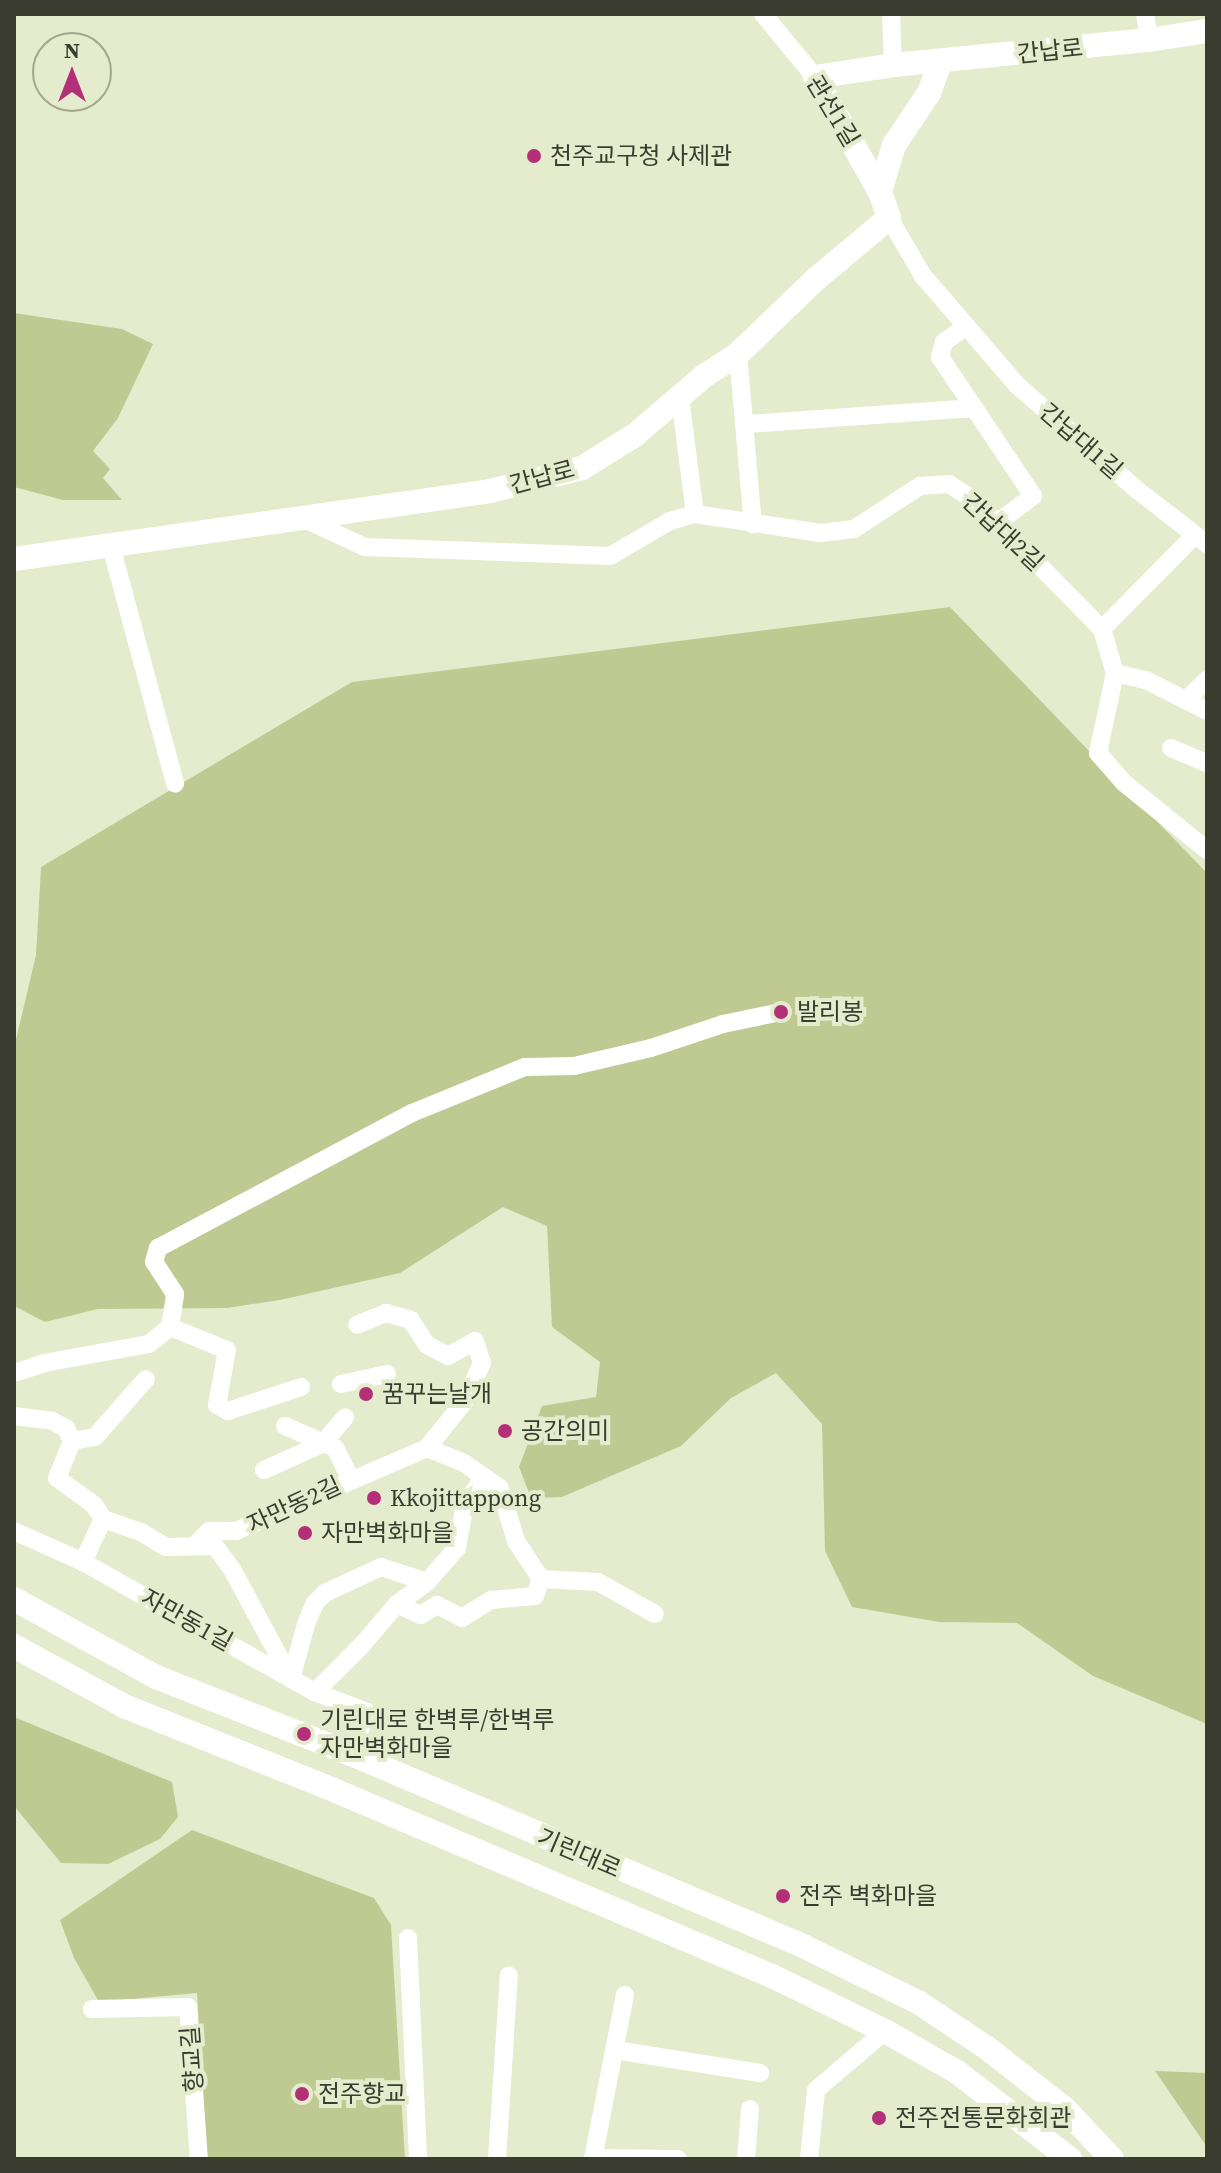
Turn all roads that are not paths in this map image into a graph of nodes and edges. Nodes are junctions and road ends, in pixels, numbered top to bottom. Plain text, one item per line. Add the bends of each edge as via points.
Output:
1 (763, 14) edge
2 (891, 14) edge
3 (1145, 14) edge
4 (1207, 31) edge
5 (1149, 40) junction
6 (940, 62) junction
7 (893, 65) junction
8 (815, 77) junction
9 (880, 192) junction
10 (889, 218) junction
11 (965, 327) junction
12 (738, 354) junction
13 (680, 397) junction
14 (974, 408) junction
15 (747, 424) junction
16 (695, 514) junction
17 (307, 520) junction
18 (997, 523) junction
19 (753, 524) junction
20 (1201, 539) edge
21 (111, 546) junction
22 (14, 559) edge
23 (1102, 629) junction
24 (1115, 673) junction
25 (1207, 680) edge
26 (1186, 700) junction
27 (1207, 711) edge
28 (1171, 748) dead end
29 (1207, 763) edge
30 (175, 784) dead end
31 (1206, 845) edge
32 (781, 1012) dead end
33 (357, 1325) dead end
34 (170, 1327) junction
35 (14, 1373) edge
36 (387, 1374) dead end
37 (146, 1379) dead end
38 (341, 1384) dead end
39 (301, 1387) dead end
40 (14, 1416) edge
41 (345, 1418) dead end
42 (285, 1426) dead end
43 (72, 1441) junction
44 (324, 1441) junction
45 (427, 1448) junction
46 (264, 1470) dead end
47 (484, 1477) junction
48 (351, 1479) junction
49 (103, 1519) junction
50 (14, 1531) edge
51 (195, 1545) junction
52 (83, 1562) junction
53 (541, 1579) junction
54 (427, 1582) junction
55 (14, 1599) edge
56 (397, 1604) junction
57 (655, 1614) dead end
58 (14, 1646) edge
59 (291, 1679) junction
60 (315, 1692) junction
61 (351, 1754) junction
62 (408, 1938) dead end
63 (509, 1975) dead end
64 (625, 1995) dead end
65 (92, 2009) dead end
66 (885, 2031) junction
67 (615, 2050) junction
68 (760, 2073) dead end
69 (750, 2109) dead end
70 (199, 2159) edge
71 (418, 2159) edge
72 (497, 2159) edge
73 (593, 2159) edge
74 (678, 2159) edge
75 (746, 2159) edge
76 (809, 2159) edge
77 (1070, 2159) edge
78 (1112, 2159) edge

1 - 8 street, 관선1길
2 - 7 street
3 - 5 street
4 - 5 street, 간납로
5 - 6 street, 간납로
6 - 7 street, 간납로
6 - 9 street via 929,93 894,145
7 - 8 street, 간납로
8 - 9 street, 관선1길
9 - 10 street, 관선1길
10 - 11 street, 간납대1길 via 923,276
10 - 12 street, 간납로
11 - 14 street via 944,342 940,357
11 - 20 street, 간납대1길 via 1018,386
12 - 13 street, 간납로
12 - 15 street
13 - 16 street
13 - 17 street, 간납로 via 635,435 582,468 490,491
14 - 15 street
14 - 18 street via 1033,496
15 - 19 street
16 - 17 street via 670,521 610,556 365,547
16 - 19 street, 간납대2길
17 - 21 street, 간납로
18 - 19 street, 간납대2길 via 949,484 920,486 854,529 821,533
18 - 23 street, 간납대2길
20 - 23 street
21 - 22 street, 간납로
21 - 30 street
23 - 24 street, 간납대2길
24 - 26 street via 1146,680
24 - 31 street, 간납대2길 via 1098,753 1123,782
25 - 26 street
26 - 27 street
28 - 29 street
32 - 34 street via 574,1066 525,1067 412,1113 158,1248 154,1262 175,1294
33 - 45 street, 자만동2길 via 386,1313 411,1320 427,1345 448,1356 475,1341 482,1363 464,1402
34 - 35 street via 149,1344
34 - 39 street via 227,1350 217,1405 228,1411
36 - 38 street
37 - 43 street via 95,1437
40 - 43 street via 52,1421 66,1428
41 - 44 street
42 - 44 street, 자만동2길
43 - 49 street, 자만동2길 via 57,1478 94,1505
44 - 46 street
44 - 48 street, 자만동2길 via 335,1448
45 - 47 street
45 - 48 street, 자만동2길
47 - 53 street via 500,1488 516,1541
47 - 54 street via 465,1504 457,1548
48 - 51 street, 자만동2길 via 236,1531 209,1531
49 - 51 street, 자만동2길 via 166,1547
49 - 52 street
50 - 52 street
51 - 59 street, 자만동2길 via 215,1546 224,1558
52 - 59 street, 자만동1길
53 - 56 street via 535,1596 491,1600 462,1618 437,1605 421,1615
53 - 57 street via 598,1582
54 - 56 street
54 - 59 street via 381,1567 325,1593 307,1621
55 - 61 street, 기린대로 via 156,1677
56 - 60 street
58 - 66 street, 기린대로 via 124,1706 772,1976
59 - 60 street, 자만동1길
60 - 61 street, 자만동1길 via 367,1712
61 - 78 street, 기린대로 via 805,1947 918,2002 1065,2109
62 - 71 street
63 - 72 street
64 - 67 street
65 - 70 street, 향교길 via 188,2007
66 - 76 street via 816,2090
66 - 77 street, 기린대로 via 957,2072
67 - 68 street
67 - 73 street
69 - 75 street
73 - 74 street

